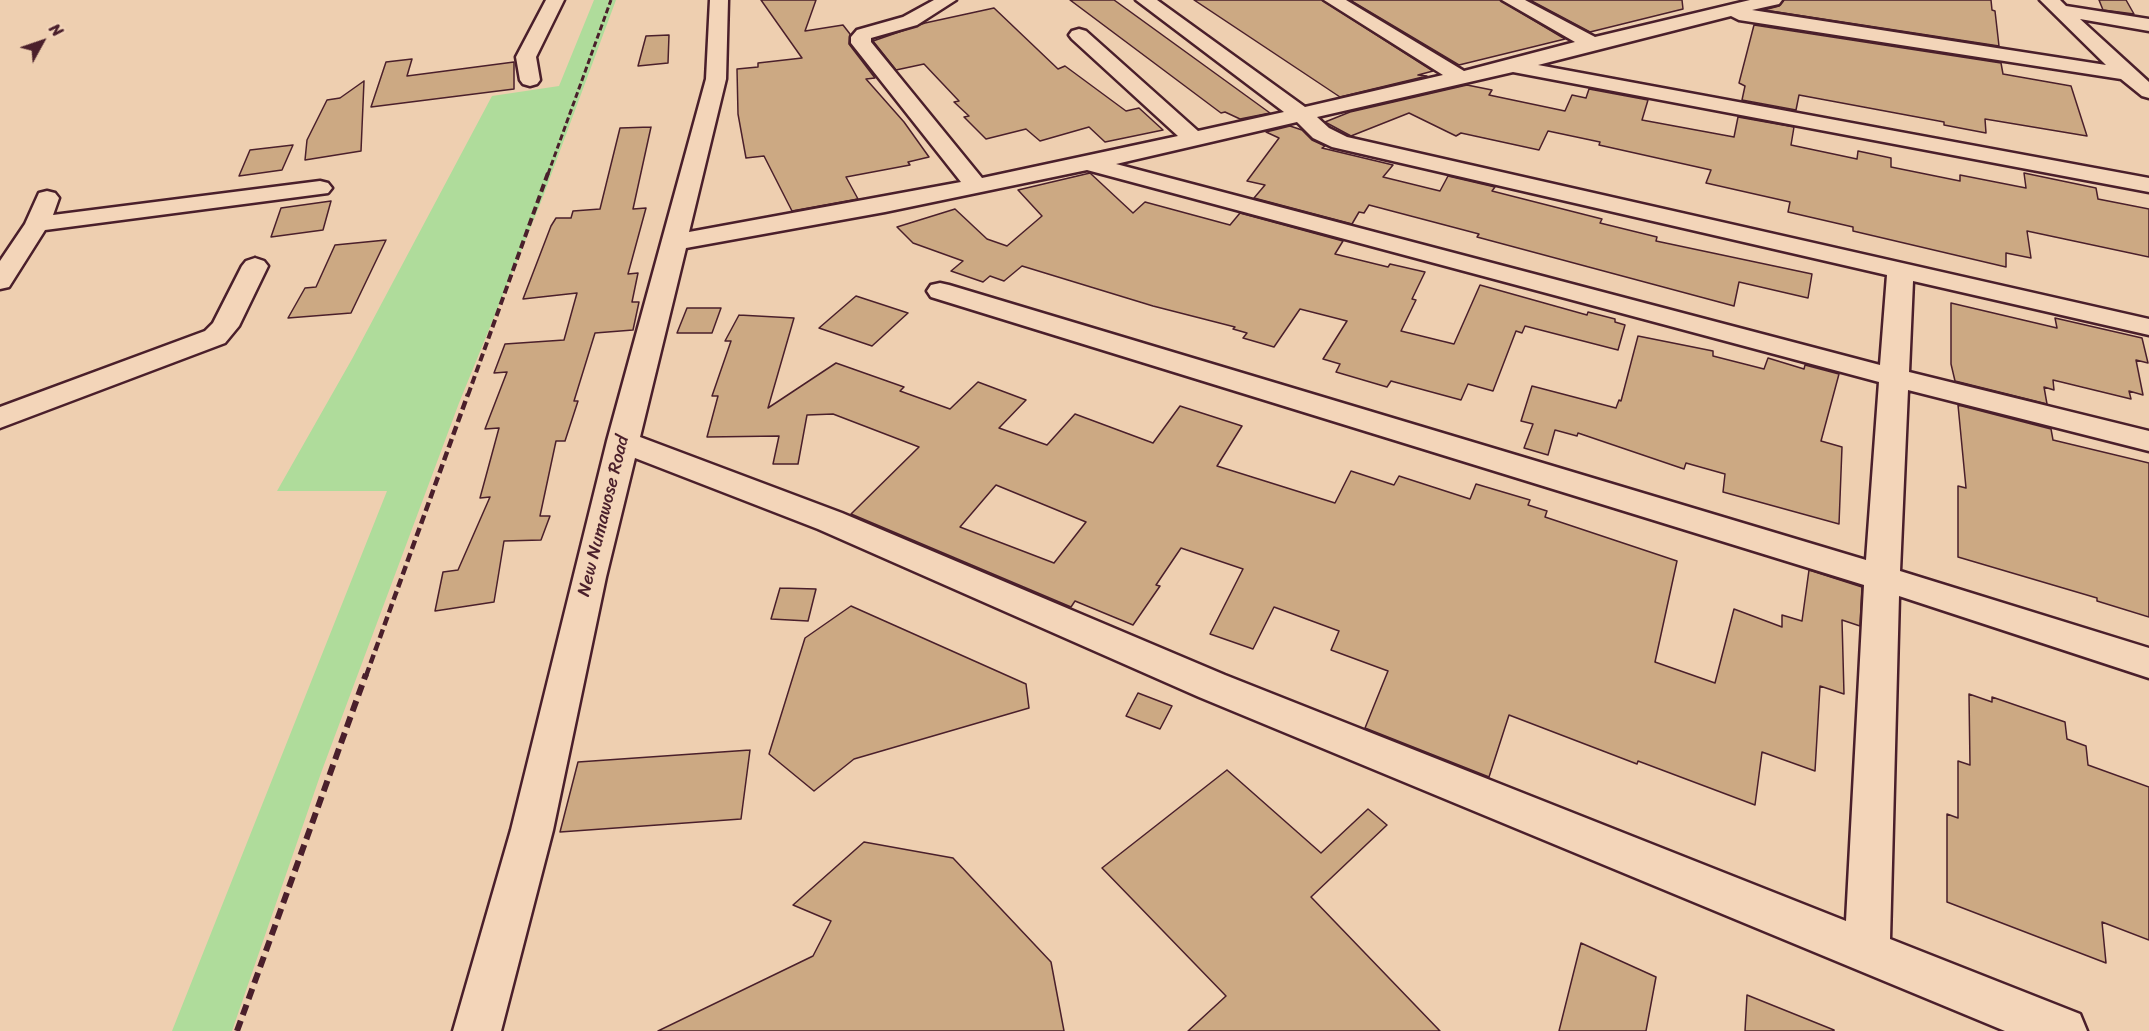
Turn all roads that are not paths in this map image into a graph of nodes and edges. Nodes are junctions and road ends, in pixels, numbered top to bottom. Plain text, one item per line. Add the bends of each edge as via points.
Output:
1 (555, 0) edge
2 (719, 0) edge
3 (947, 0) edge
4 (1145, 0) edge
5 (1333, 0) edge
6 (1511, 0) edge
7 (1694, 0) edge
8 (1773, 0) edge
9 (2063, 4) edge
10 (1723, 12) junction
11 (2149, 25) edge
12 (1079, 35) dead end
13 (1592, 43) junction
14 (1511, 66) junction
15 (2127, 74) junction
16 (1460, 77) junction
17 (530, 80) dead end
18 (2149, 92) edge
19 (1302, 115) junction
20 (1194, 139) junction
21 (1089, 164) junction
22 (2149, 185) edge
23 (976, 186) junction
24 (320, 188) dead end
25 (47, 198) dead end
26 (37, 224) junction
27 (676, 242) junction
28 (255, 266) dead end
29 (1900, 272) junction
30 (0, 281) edge
31 (940, 291) dead end
32 (2149, 327) edge
33 (1893, 377) junction
34 (0, 418) edge
35 (622, 441) junction
36 (2149, 441) edge
37 (1882, 578) junction
38 (2149, 663) edge
39 (1867, 950) junction
40 (477, 1031) edge
41 (2063, 1031) edge

1 - 17 street via 526,57
2 - 27 street, New Numawose Road via 716,80
3 - 23 street via 910,21 864,34 861,43
4 - 19 street
5 - 16 street
6 - 13 street
7 - 10 street
8 - 10 street
9 - 11 street via 2088,15
9 - 15 street
10 - 13 street
10 - 15 street
12 - 20 street
13 - 14 street
14 - 16 street
14 - 22 street
15 - 18 street
16 - 19 street
19 - 20 street
19 - 29 street via 1321,133 1359,148
20 - 21 street
21 - 23 street
21 - 33 street
23 - 27 street
24 - 26 street
25 - 26 street
26 - 30 street
27 - 35 street, New Numawose Road
28 - 34 street via 225,326 215,337
29 - 32 street
29 - 33 street
31 - 37 street
33 - 36 street
33 - 37 street
35 - 39 street via 830,521 1212,686
35 - 40 street, New Numawose Road via 532,830
37 - 38 street
37 - 39 street
39 - 41 street

